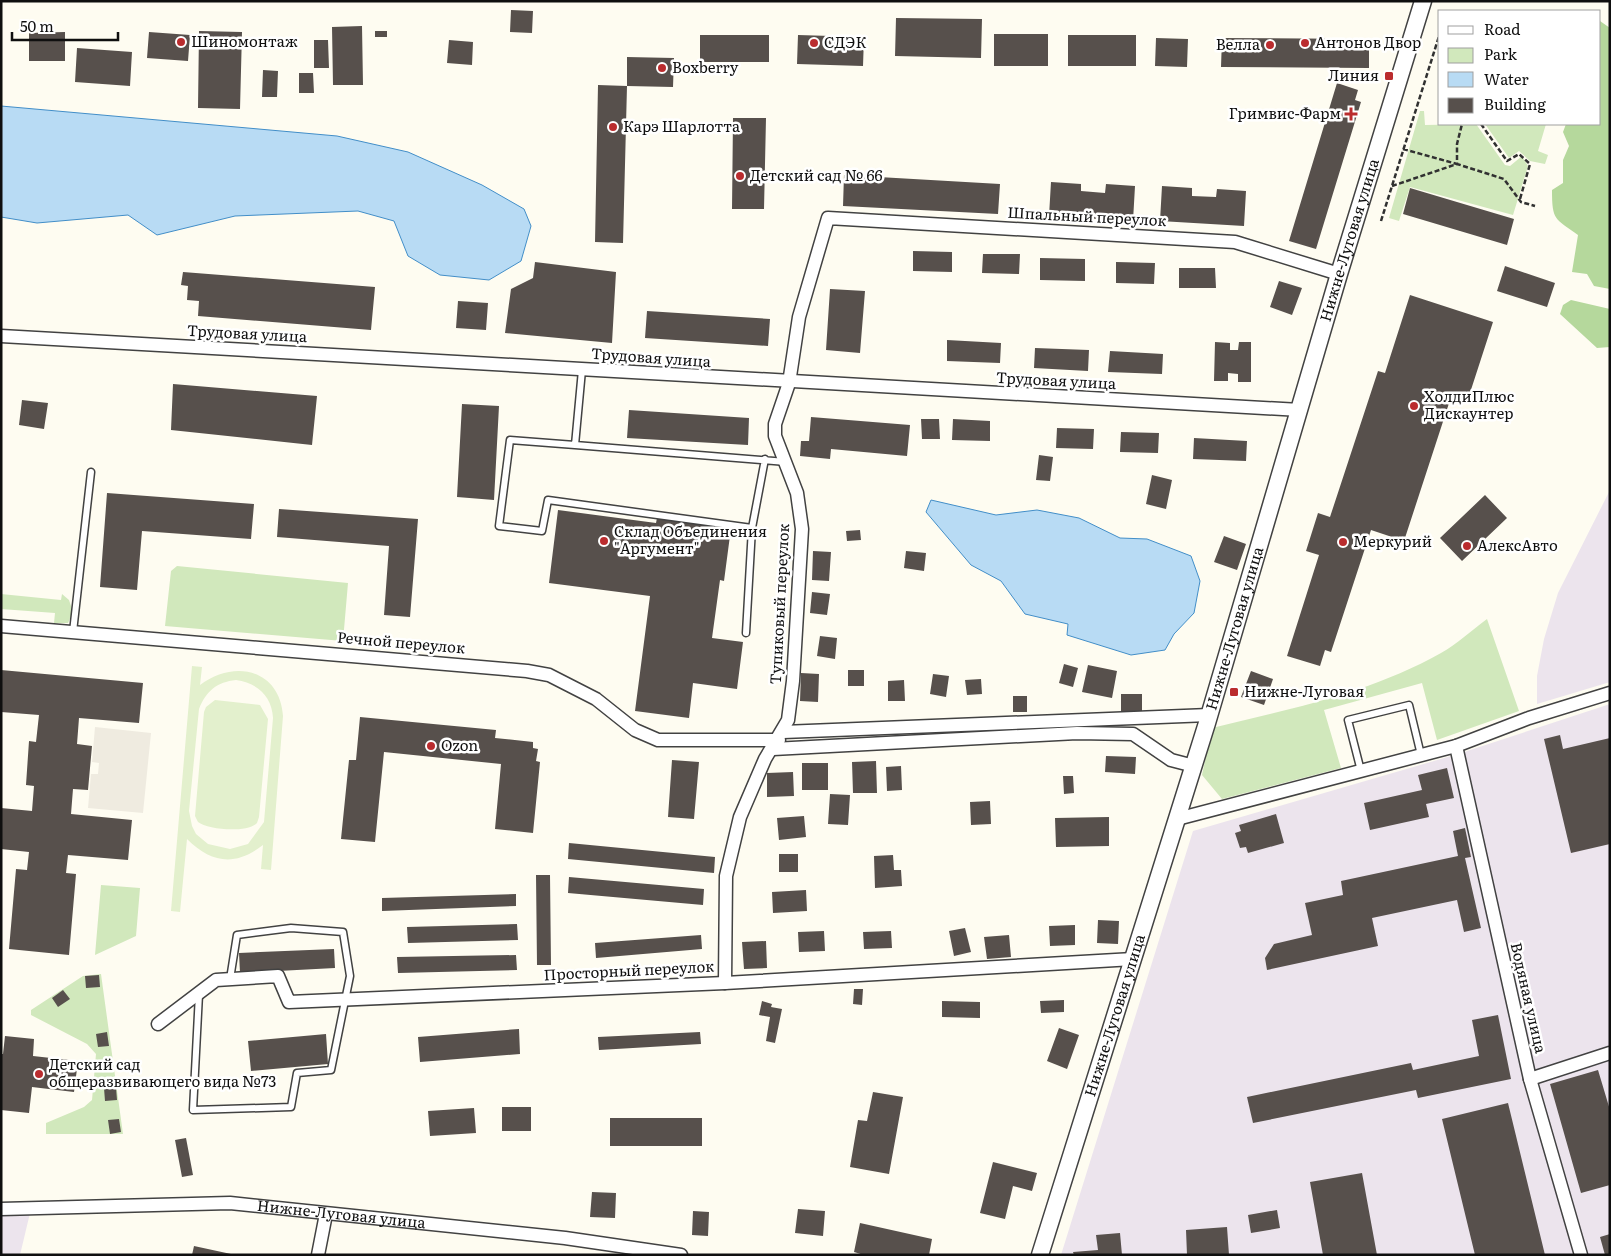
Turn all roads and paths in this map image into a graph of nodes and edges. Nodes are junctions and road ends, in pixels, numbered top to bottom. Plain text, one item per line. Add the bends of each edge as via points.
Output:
1 (1423, 1) edge
2 (1438, 39) edge
3 (1462, 125) edge
4 (1482, 125) edge
5 (1403, 149) junction
6 (1458, 164) junction
7 (1392, 186) junction
8 (1520, 200) junction
9 (1535, 206) dead end
10 (828, 218) joint
11 (1382, 221) dead end
12 (1339, 274) junction
13 (1, 336) edge
14 (582, 370) junction
15 (789, 383) junction
16 (1300, 410) junction
17 (575, 445) junction
18 (765, 459) junction
19 (786, 462) junction
20 (91, 472) dead end
21 (752, 528) junction
22 (1, 626) edge
23 (73, 632) junction
24 (746, 633) dead end
25 (1610, 693) edge
26 (1209, 715) junction
27 (778, 740) junction
28 (1456, 746) junction
29 (1421, 755) junction
30 (1194, 766) junction
31 (1361, 771) junction
32 (1177, 819) junction
33 (1133, 959) junction
34 (230, 979) junction
35 (725, 983) junction
36 (200, 993) junction
37 (346, 1000) junction
38 (158, 1024) dead end
39 (1610, 1053) edge
40 (1530, 1079) junction
41 (1, 1209) edge
42 (326, 1214) junction
43 (318, 1255) edge
44 (681, 1255) edge
45 (1040, 1255) edge
46 (1581, 1255) edge

1 - 12 street, Нижне-Луговая улица
2 - 5 path
3 - 6 path via 1457,144
4 - 8 path via 1507,161 1519,154 1530,164
5 - 6 path
5 - 7 path
6 - 7 path
6 - 8 path via 1504,179
7 - 11 path
8 - 9 path
10 - 12 street, Шпальный переулок via 1235,242
10 - 15 street, Тупиковый переулок via 799,318
12 - 16 street, Нижне-Луговая улица
13 - 14 street, Трудовая улица
14 - 15 street, Трудовая улица
14 - 17 lane
15 - 16 street, Трудовая улица
15 - 19 street, Тупиковый переулок via 775,424 775,436
16 - 26 street, Нижне-Луговая улица
17 - 18 lane via 672,455
17 - 21 lane via 510,440 500,526 542,531 548,500
18 - 19 lane
18 - 21 lane
19 - 27 street, Тупиковый переулок via 797,492 802,529 793,681 788,720
20 - 23 lane
21 - 24 lane
22 - 23 street, Речной переулок
23 - 27 street, Речной переулок via 527,671 549,675 596,698 635,730 658,740
25 - 28 street via 1529,718
26 - 27 street
26 - 30 street, Нижне-Луговая улица
27 - 30 street via 1133,734 1171,760
27 - 35 street, Тупиковый переулок via 765,760 740,817 726,876
28 - 29 street
28 - 40 street, Водяная улица
29 - 31 street
29 - 31 lane via 1409,705 1348,720
30 - 32 street, Нижне-Луговая улица
31 - 32 street
32 - 33 street, Нижне-Луговая улица
33 - 35 street, Просторный переулок
33 - 45 street, Нижне-Луговая улица
34 - 36 street, Просторный переулок via 216,980
34 - 37 street, Просторный переулок via 278,976 289,1002
34 - 37 lane via 237,935 291,928 343,932 350,976
35 - 37 street, Просторный переулок
36 - 37 lane via 193,1110 291,1107 297,1073 331,1070
36 - 38 street, Просторный переулок
39 - 40 street
40 - 46 street, Водяная улица
41 - 42 street, Нижне-Луговая улица via 230,1204
42 - 43 street
42 - 44 street, Нижне-Луговая улица via 565,1238

